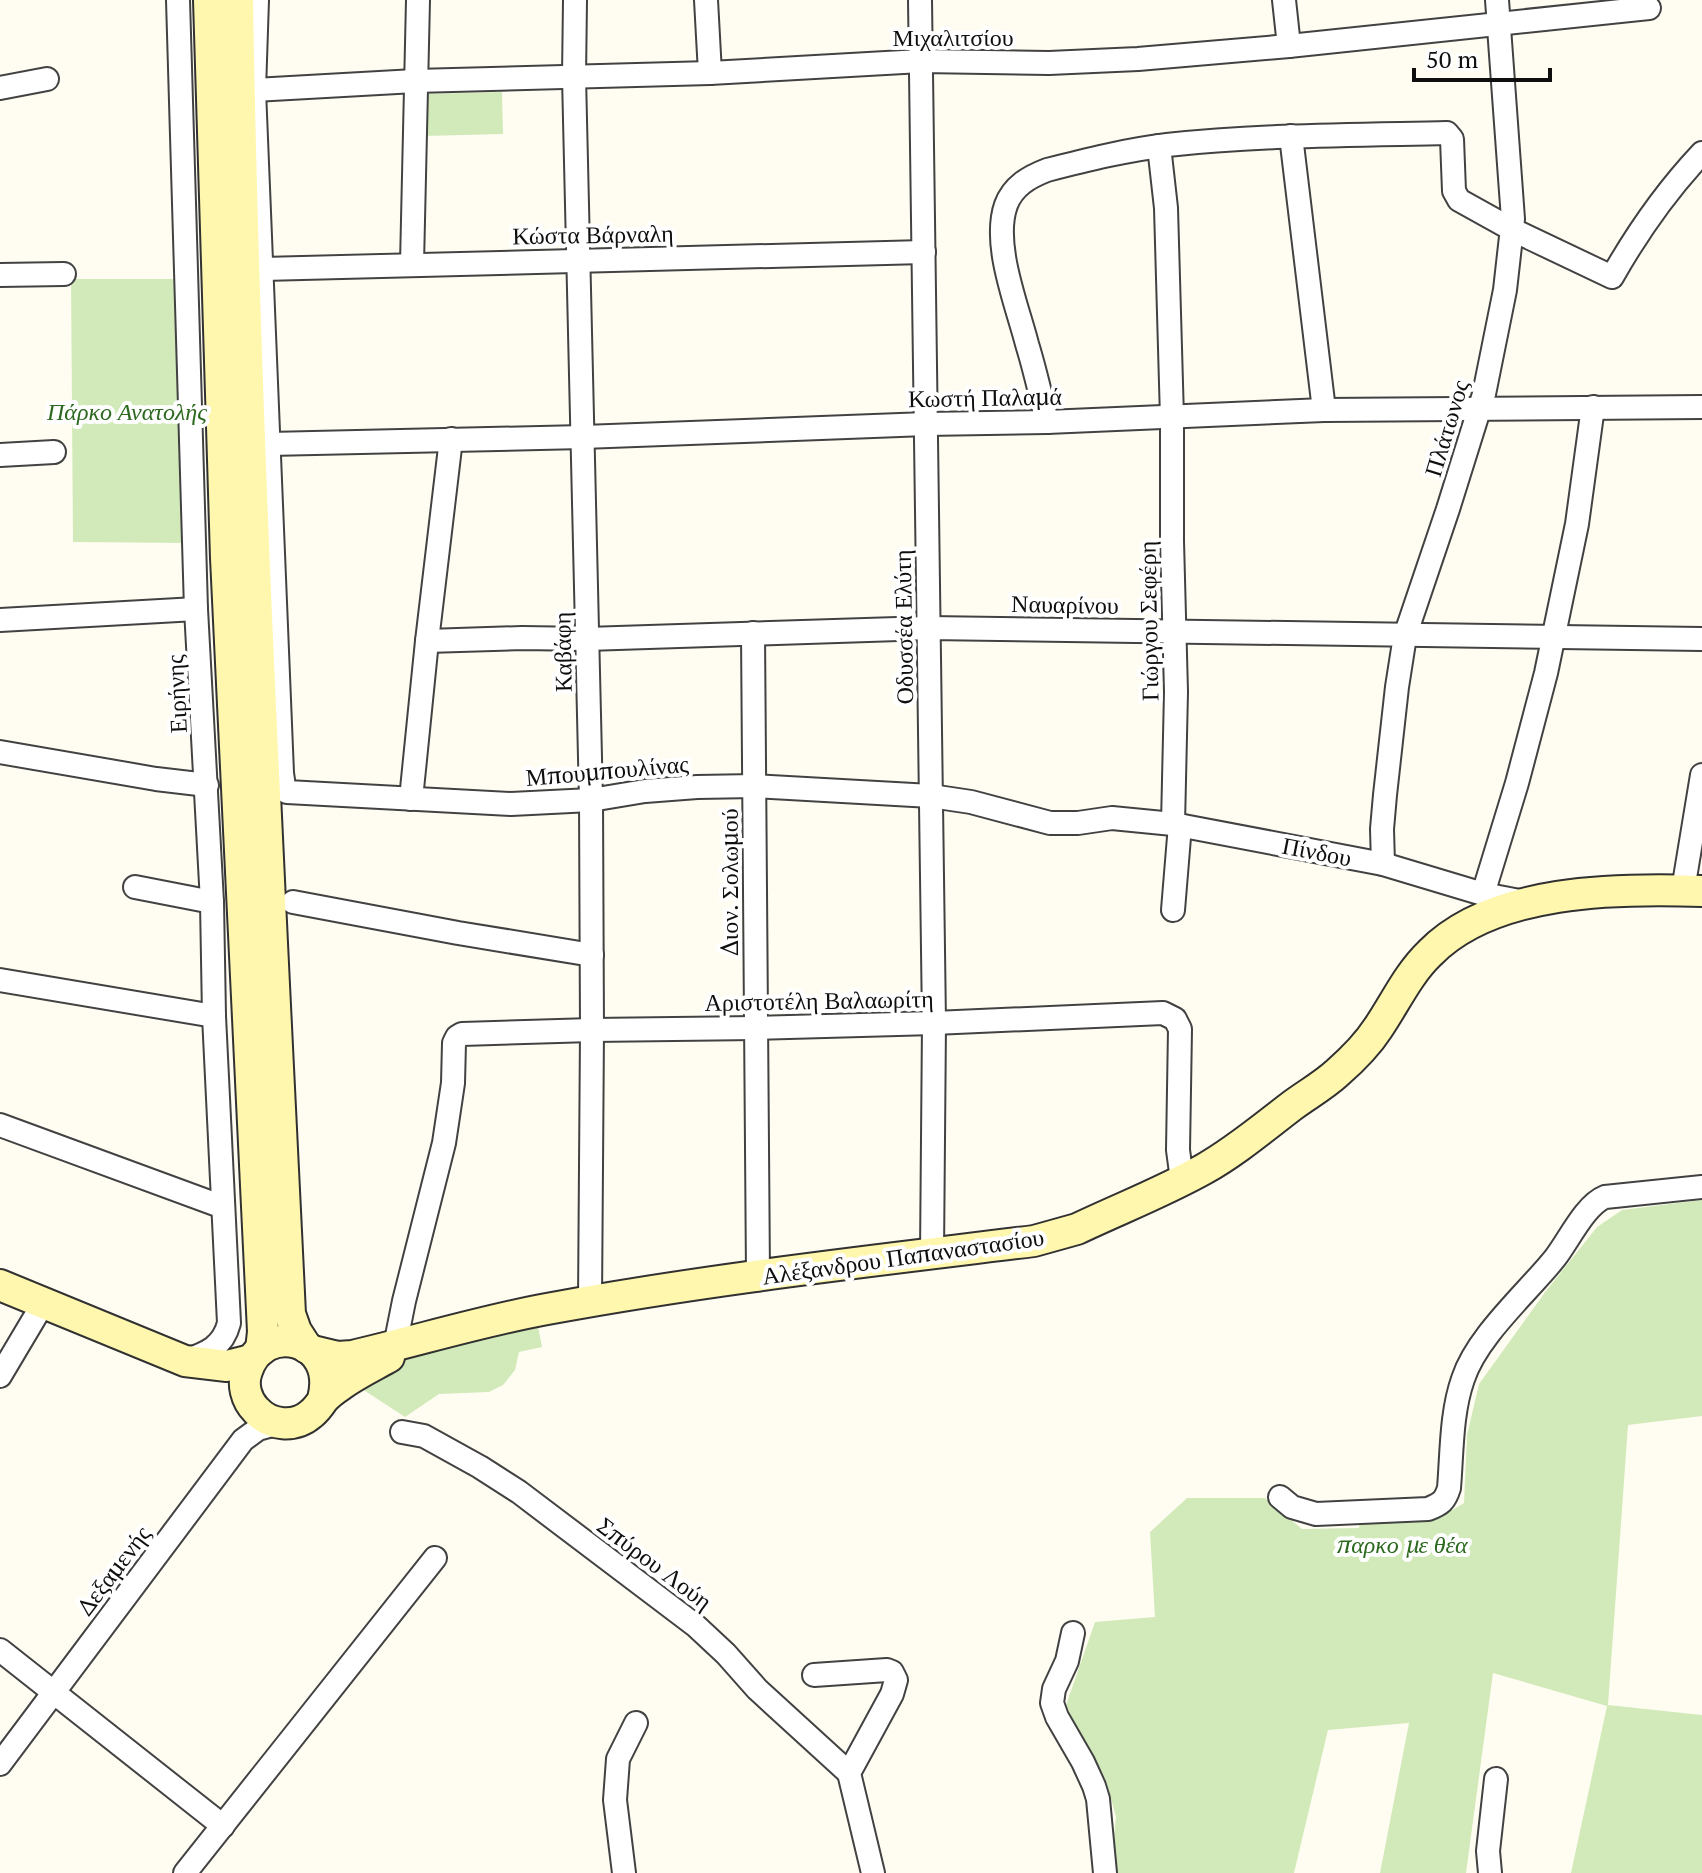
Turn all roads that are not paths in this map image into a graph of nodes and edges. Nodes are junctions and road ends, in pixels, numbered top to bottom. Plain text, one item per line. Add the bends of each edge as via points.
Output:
1 (178, 0) edge
2 (209, 0) edge
3 (238, 0) edge
4 (257, 0) edge
5 (418, 0) edge
6 (575, 0) edge
7 (706, 0) edge
8 (920, 0) edge
9 (1284, 0) edge
10 (1497, 0) edge
11 (1649, 8) dead end
12 (1498, 24) junction
13 (1289, 46) junction
14 (921, 61) junction
15 (710, 73) junction
16 (574, 77) junction
17 (47, 79) dead end
18 (415, 81) junction
19 (0, 88) edge
20 (254, 90) junction
21 (1291, 136) junction
22 (1159, 146) junction
23 (1702, 153) edge
24 (1513, 230) junction
25 (924, 252) junction
26 (578, 260) junction
27 (412, 264) junction
28 (263, 269) junction
29 (64, 274) dead end
30 (0, 275) edge
31 (1593, 407) junction
32 (1702, 407) edge
33 (1480, 409) junction
34 (1324, 410) junction
35 (1172, 418) junction
36 (1047, 422) junction
37 (926, 424) junction
38 (583, 437) junction
39 (451, 439) junction
40 (269, 444) junction
41 (54, 452) dead end
42 (0, 455) edge
43 (196, 609) junction
44 (0, 620) edge
45 (929, 628) junction
46 (1174, 631) junction
47 (753, 633) junction
48 (1405, 636) junction
49 (1554, 638) junction
50 (587, 639) junction
51 (1702, 639) edge
52 (427, 641) junction
53 (0, 752) edge
54 (1702, 775) edge
55 (207, 785) junction
56 (755, 786) junction
57 (931, 796) junction
58 (411, 799) junction
59 (591, 800) junction
60 (1177, 824) junction
61 (1383, 864) junction
62 (135, 887) dead end
63 (1692, 890) edge
64 (1483, 894) junction
65 (212, 902) junction
66 (293, 902) dead end
67 (1528, 902) junction
68 (1173, 910) dead end
69 (592, 955) junction
70 (0, 980) edge
71 (214, 1016) junction
72 (934, 1023) junction
73 (756, 1028) junction
74 (592, 1030) junction
75 (0, 1125) edge
76 (1182, 1180) junction
77 (1702, 1187) edge
78 (223, 1207) junction
79 (932, 1254) junction
80 (758, 1275) junction
81 (0, 1285) edge
82 (44, 1302) junction
83 (590, 1302) junction
84 (407, 1344) junction
85 (310, 1349) junction
86 (256, 1355) junction
87 (185, 1361) junction
88 (0, 1376) edge
89 (323, 1399) junction
90 (248, 1400) junction
91 (280, 1423) junction
92 (402, 1432) dead end
93 (1280, 1497) dead end
94 (435, 1558) dead end
95 (1073, 1633) dead end
96 (0, 1650) edge
97 (814, 1675) dead end
98 (54, 1692) junction
99 (636, 1723) dead end
100 (0, 1764) edge
101 (849, 1773) junction
102 (1496, 1779) dead end
103 (223, 1826) junction
104 (185, 1873) edge
105 (623, 1873) edge
106 (873, 1873) edge
107 (1105, 1873) edge
108 (1490, 1873) edge

1 - 43 street, Ειρήνης
2 - 86 street via 226,558 263,1332
3 - 85 street via 256,595 290,1314
4 - 20 street
5 - 18 street
6 - 16 street, Καβάφη
7 - 15 street
8 - 14 street, Οδυσσέα Ελύτη
9 - 13 street
10 - 12 street, Πλάτωνος
11 - 12 street, Μιχαλιτσίου
12 - 13 street, Μιχαλιτσίου
12 - 24 street, Πλάτωνος
13 - 14 street, Μιχαλιτσίου via 1049,63
14 - 15 street, Μιχαλιτσίου
14 - 25 street, Οδυσσέα Ελύτη
15 - 16 street, Μιχαλιτσίου
16 - 18 street, Μιχαλιτσίου
16 - 26 street, Καβάφη
17 - 19 street
18 - 20 street, Μιχαλιτσίου
18 - 27 street
20 - 28 street
21 - 22 street
21 - 24 street via 1447,133 1459,200
21 - 34 street
22 - 35 street, Γιώργου Σεφέρη via 1166,208
22 - 36 street via 1047,170 1025,180 1007,203 1007,269
23 - 24 street via 1612,277
24 - 33 street, Πλάτωνος
25 - 26 street, Κώστα Βάρναλη
25 - 37 street, Οδυσσέα Ελύτη
26 - 27 street, Κώστα Βάρναλη
26 - 38 street, Καβάφη
27 - 28 street, Κώστα Βάρναλη
28 - 40 street
29 - 30 street
31 - 32 street, Κωστή Παλαμά
31 - 33 street, Κωστή Παλαμά
31 - 49 street
33 - 34 street, Κωστή Παλαμά
33 - 48 street, Πλάτωνος
34 - 35 street, Κωστή Παλαμά
35 - 36 street, Κωστή Παλαμά
35 - 46 street, Γιώργου Σεφέρη
36 - 37 street, Κωστή Παλαμά
37 - 38 street, Κωστή Παλαμά
37 - 45 street, Οδυσσέα Ελύτη
38 - 39 street, Κωστή Παλαμά
38 - 50 street, Καβάφη
39 - 40 street, Κωστή Παλαμά
39 - 52 street
40 - 58 street, Μπουμπουλίνας via 284,787 287,792
41 - 42 street
43 - 44 street
43 - 55 street, Ειρήνης
45 - 46 street, Ναυαρίνου
45 - 47 street, Ναυαρίνου
45 - 57 street, Οδυσσέα Ελύτη
46 - 48 street, Ναυαρίνου
46 - 60 street, Γιώργου Σεφέρη
47 - 50 street, Ναυαρίνου
47 - 56 street, Διον. Σολωμού
48 - 49 street, Ναυαρίνου
48 - 61 street, Πλάτωνος via 1385,795
49 - 51 street, Ναυαρίνου
49 - 64 street
50 - 52 street, Ναυαρίνου
50 - 59 street, Καβάφη
52 - 58 street
53 - 55 street
54 - 63 street
55 - 65 street, Ειρήνης
56 - 57 street, Μπουμπουλίνας
56 - 59 street, Μπουμπουλίνας via 645,791
56 - 73 street, Διον. Σολωμού
57 - 60 street, Πίνδου via 1050,823 1112,818
57 - 72 street, Οδυσσέα Ελύτη
58 - 59 street, Μπουμπουλίνας via 511,804
59 - 69 street, Καβάφη
60 - 61 street, Πίνδου
60 - 68 street, Γιώργου Σεφέρη
61 - 64 street, Πίνδου
62 - 65 street
63 - 67 street, Πίνδου via 1593,893
64 - 67 street, Πίνδου
65 - 71 street, Ειρήνης
66 - 69 street
67 - 76 street, Αλέξανδρου Παπαναστασίου via 1468,924 1430,952 1362,1049 1335,1075 1249,1139
69 - 74 street, Καβάφη
70 - 71 street
71 - 78 street, Ειρήνης
72 - 73 street, Αριστοτέλη Βαλαωρίτη
72 - 76 street, Αριστοτέλη Βαλαωρίτη via 1163,1013 1175,1019 1180,1029
72 - 79 street, Οδυσσέα Ελύτη
73 - 74 street, Αριστοτέλη Βαλαωρίτη
73 - 80 street, Διον. Σολωμού
74 - 83 street, Καβάφη
74 - 84 street, Αριστοτέλη Βαλαωρίτη via 457,1037 444,1143 414,1259
75 - 78 street
76 - 79 street, Αλέξανδρου Παπαναστασίου via 1062,1235
77 - 93 street via 1605,1197 1593,1205 1487,1338 1463,1377 1449,1488 1440,1504 1326,1515 1299,1510
78 - 87 street, Ειρήνης via 229,1323 219,1343
79 - 80 street, Αλέξανδρου Παπαναστασίου
80 - 83 street, Αλέξανδρου Παπαναστασίου
81 - 82 street
82 - 87 street
82 - 88 street
83 - 84 street, Αλέξανδρου Παπαναστασίου
84 - 85 street, Αλέξανδρου Παπαναστασίου via 338,1357
84 - 89 street
85 - 86 street via 287,1341
85 - 89 street via 326,1373
86 - 87 street via 227,1366
86 - 90 street via 246,1373
87 - 90 street
89 - 91 street via 306,1418
90 - 91 street via 257,1412
91 - 98 street, Δεξαμενής via 243,1440
92 - 101 street, Σπύρου Λούη via 424,1436 519,1492 696,1626
94 - 103 street
95 - 107 street via 1052,1703 1094,1786
96 - 98 street
97 - 101 street via 887,1670 896,1680
98 - 100 street, Δεξαμενής
98 - 103 street
99 - 105 street via 618,1759 615,1800
101 - 106 street
102 - 108 street
103 - 104 street

